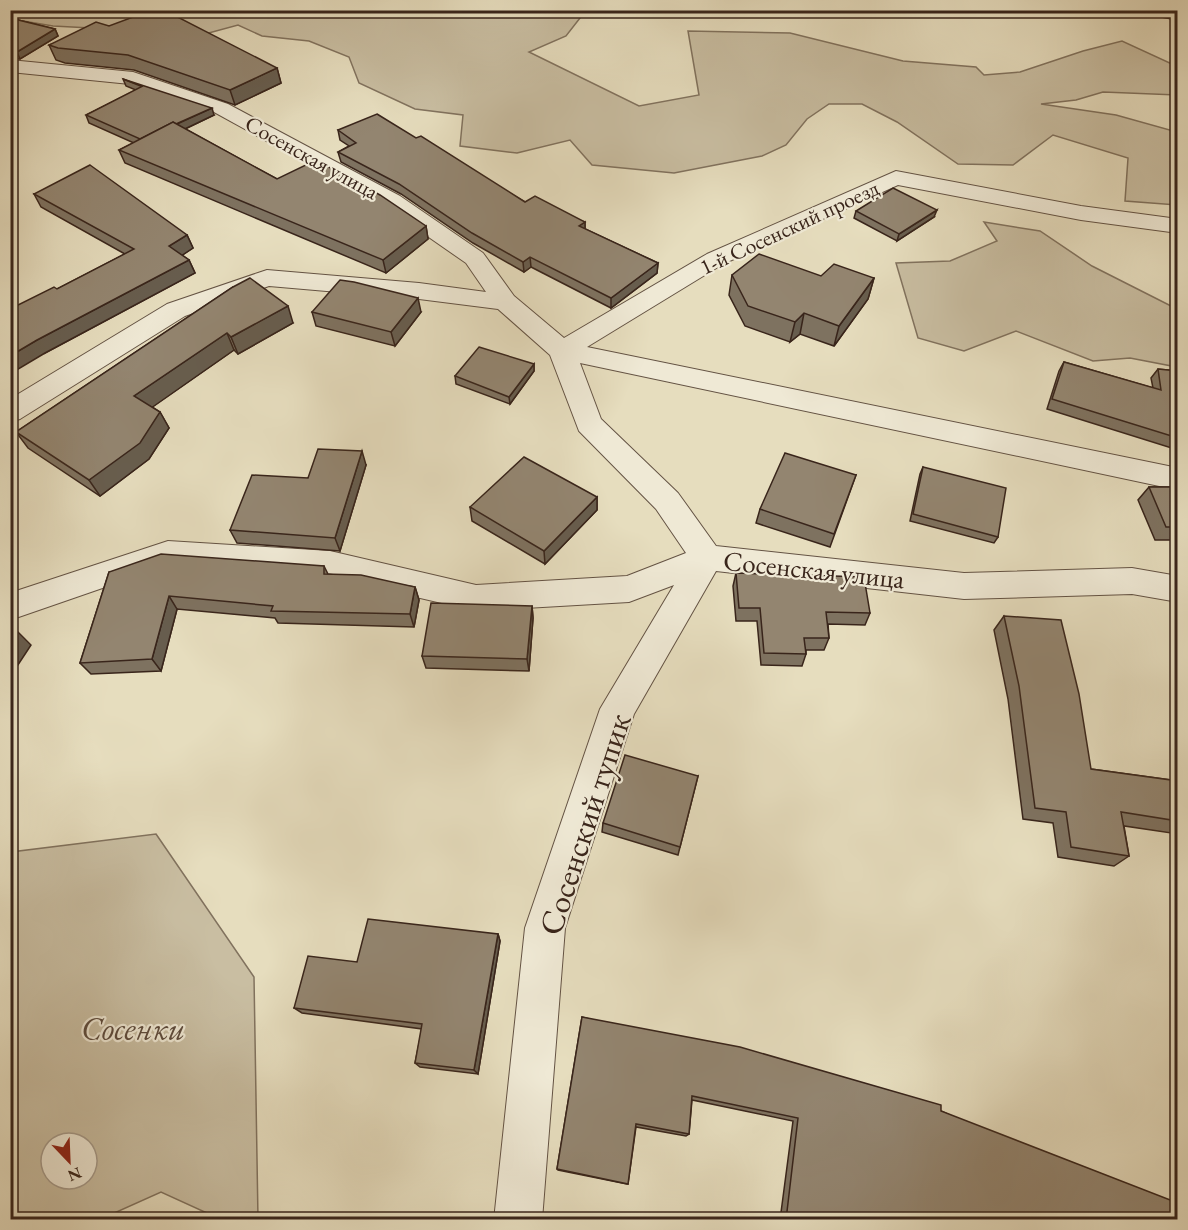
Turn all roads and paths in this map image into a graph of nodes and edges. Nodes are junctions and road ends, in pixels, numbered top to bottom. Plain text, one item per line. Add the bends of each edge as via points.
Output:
1 (10, 66) edge
2 (35, 70) junction
3 (19, 84) dead end
4 (1178, 226) edge
5 (505, 302) junction
6 (562, 351) junction
7 (10, 412) edge
8 (1178, 479) edge
9 (707, 558) junction
10 (1178, 589) edge
11 (10, 607) edge
12 (518, 1220) edge

1 - 2 street, Сосенская улица
2 - 3 street
2 - 5 street, Сосенская улица via 133,78 222,108 392,201 466,251 476,258
4 - 6 street, 1-й Сосенский проезд via 1081,213 896,178 715,259
5 - 6 street, Сосенская улица
5 - 7 street via 267,278 176,310
6 - 8 street, Сосенская улица
6 - 9 street, Сосенская улица via 590,424 667,501
9 - 10 street, Сосенская улица via 964,586 1132,581
9 - 11 street via 628,589 476,598 330,564 168,553
9 - 12 street, Сосенский тупик via 618,709 545,928

